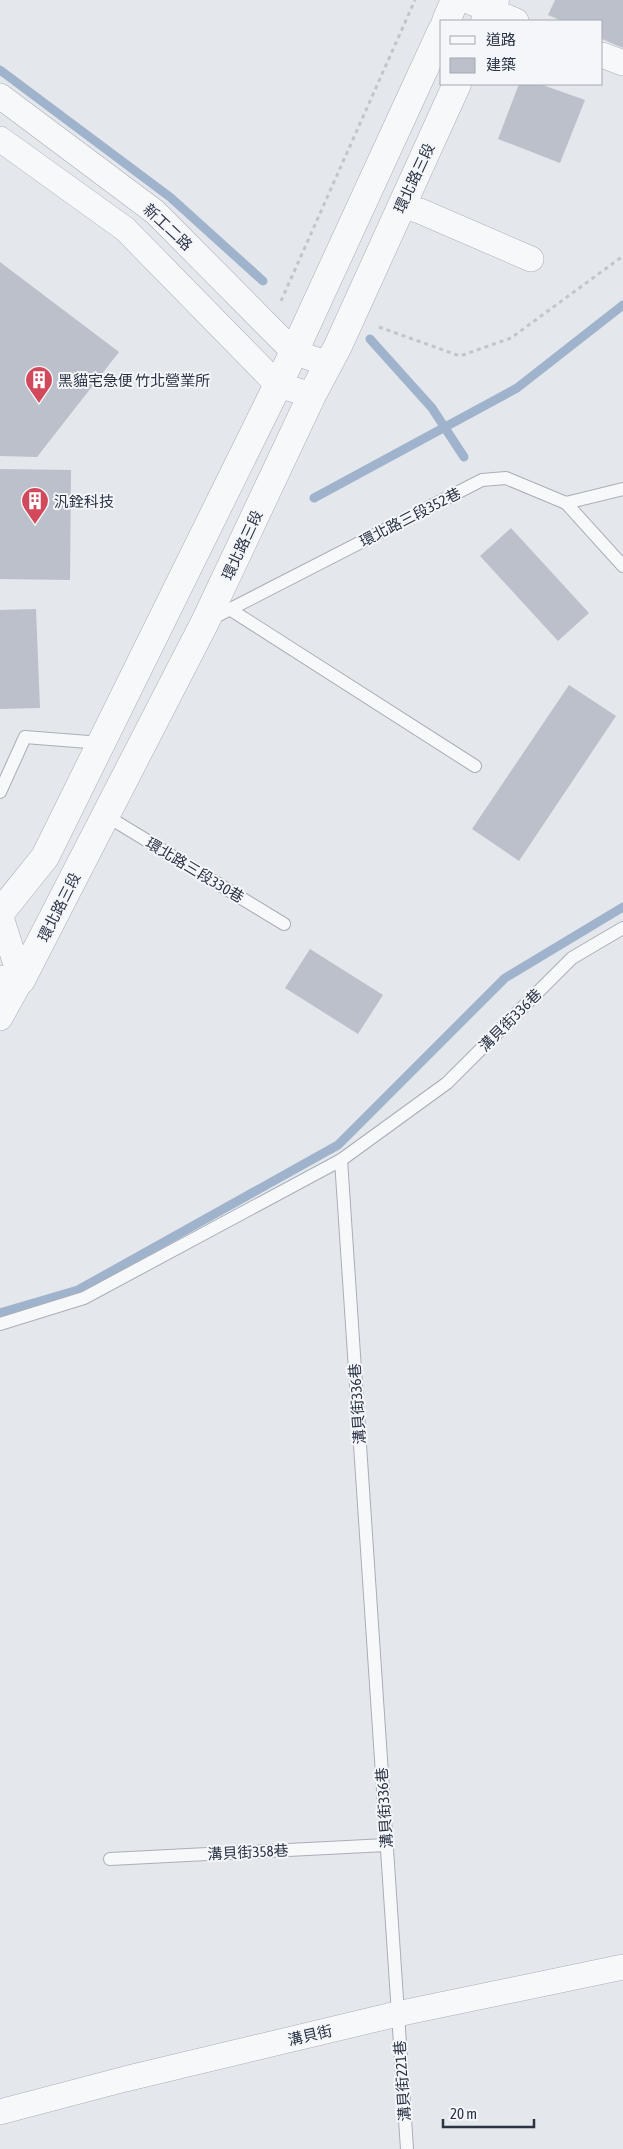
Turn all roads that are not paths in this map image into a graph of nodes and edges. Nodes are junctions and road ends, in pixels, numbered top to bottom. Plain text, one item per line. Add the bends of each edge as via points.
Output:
1 (455, 0) edge
2 (484, 8) edge
3 (446, 20) edge
4 (514, 20) edge
5 (440, 34) edge
6 (603, 55) edge
7 (623, 63) edge
8 (457, 85) edge
9 (0, 96) edge
10 (0, 138) edge
11 (401, 206) junction
12 (530, 259) dead end
13 (294, 352) junction
14 (328, 364) junction
15 (278, 385) junction
16 (312, 395) junction
17 (623, 488) edge
18 (566, 503) junction
19 (623, 566) edge
20 (231, 610) junction
21 (206, 622) junction
22 (101, 743) junction
23 (475, 766) dead end
24 (0, 792) edge
25 (106, 816) junction
26 (0, 913) edge
27 (284, 924) dead end
28 (623, 928) edge
29 (11, 980) edge
30 (0, 1018) edge
31 (341, 1160) junction
32 (0, 1324) edge
33 (386, 1845) junction
34 (110, 1859) dead end
35 (623, 1966) edge
36 (397, 2014) junction
37 (0, 2112) edge
38 (407, 2149) edge

1 - 3 street
2 - 4 street
5 - 13 street
6 - 7 street
8 - 11 street, 環北路三段
9 - 13 street, 新工二路 via 155,212
10 - 15 street, 新工二路 via 125,229
11 - 12 street via 420,211
11 - 14 street, 環北路三段
13 - 14 street, 新工二路
13 - 15 street
14 - 16 street, 環北路三段
15 - 16 street, 新工二路
15 - 22 street
16 - 21 street, 環北路三段
17 - 18 lane
18 - 19 lane
18 - 20 lane, 環北路三段352巷 via 506,478 482,480
20 - 21 lane, 環北路三段352巷
20 - 23 lane
21 - 25 street, 環北路三段
22 - 24 lane via 25,737
22 - 26 street via 44,857
25 - 27 lane, 環北路三段330巷
25 - 29 street, 環北路三段
26 - 29 street
28 - 31 lane, 溝貝街336巷 via 572,958 447,1083
29 - 30 street
31 - 32 lane via 84,1298
31 - 33 lane, 溝貝街336巷
33 - 34 lane, 溝貝街358巷
33 - 36 lane, 溝貝街336巷
35 - 36 street, 溝貝街
36 - 37 street, 溝貝街
36 - 38 lane, 溝貝街221巷

